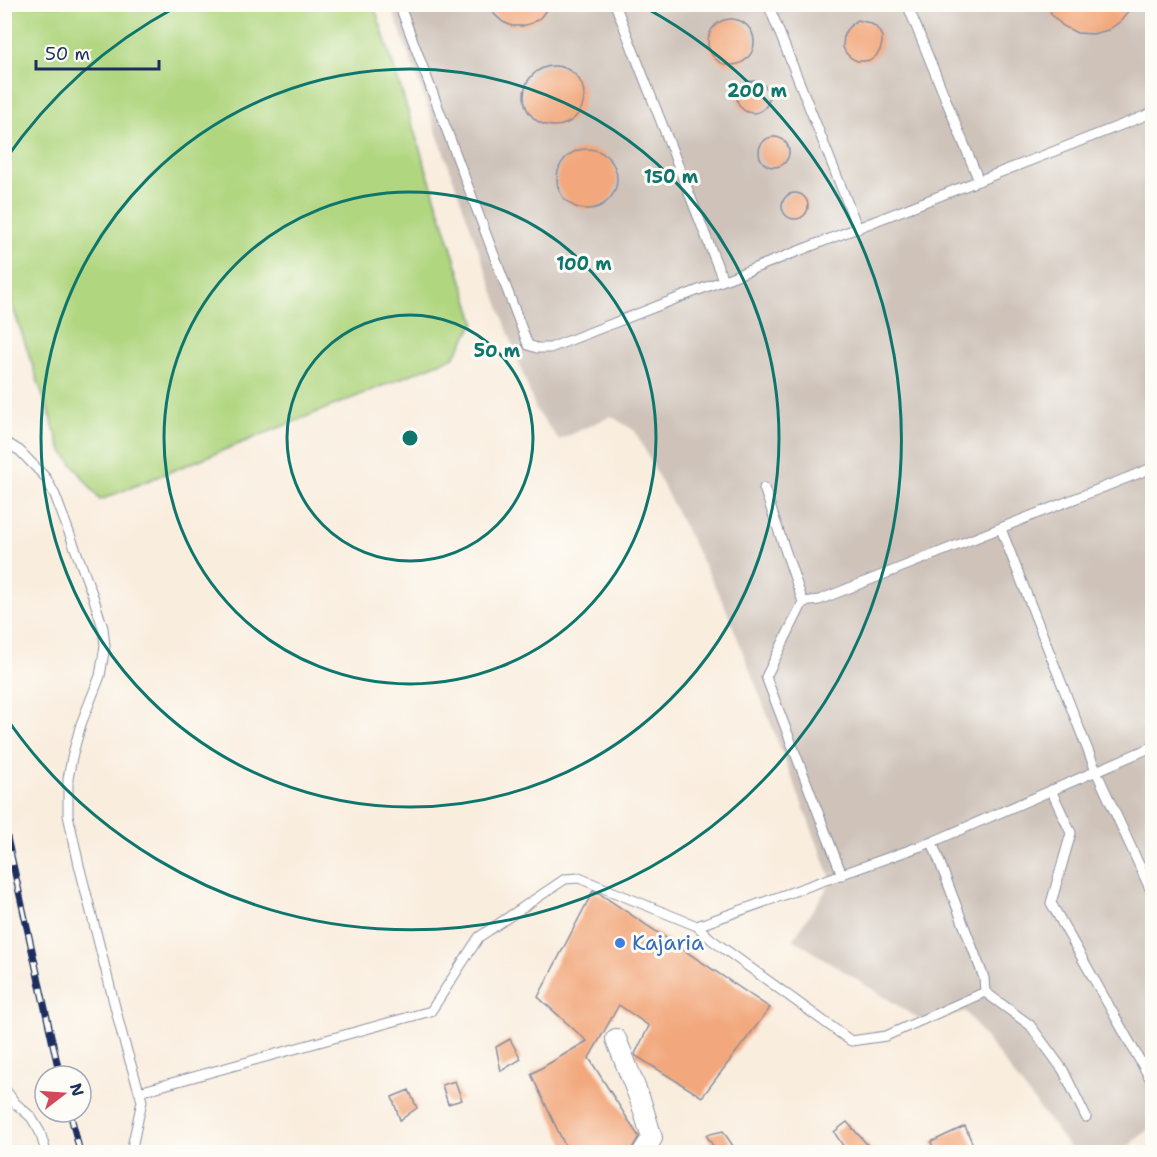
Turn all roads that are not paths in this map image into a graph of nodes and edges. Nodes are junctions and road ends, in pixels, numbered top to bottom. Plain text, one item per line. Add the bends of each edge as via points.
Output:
1 (399, 4) edge
2 (615, 4) edge
3 (768, 4) edge
4 (907, 4) edge
5 (1152, 113) edge
6 (979, 181) junction
7 (858, 229) junction
8 (723, 280) junction
9 (4, 441) edge
10 (1152, 468) edge
11 (764, 488) dead end
12 (1001, 529) junction
13 (803, 602) junction
14 (1152, 747) edge
15 (1096, 771) junction
16 (1051, 790) junction
17 (932, 842) junction
18 (842, 875) junction
19 (1152, 893) edge
20 (697, 926) junction
21 (985, 992) junction
22 (616, 1039) dead end
23 (1152, 1082) edge
24 (4, 1088) edge
25 (139, 1092) junction
26 (1086, 1117) dead end
27 (46, 1152) edge
28 (131, 1152) edge
29 (644, 1152) edge

1 - 8 lane via 528,345 550,348
2 - 8 lane
3 - 7 lane
4 - 6 lane
5 - 6 lane
6 - 7 lane
7 - 8 lane
9 - 25 lane via 46,477 56,495 103,628 105,646 100,676 72,757 68,815
10 - 12 lane
11 - 13 lane
12 - 13 lane via 819,600
12 - 15 lane
13 - 18 lane via 766,677
14 - 15 lane
15 - 16 lane
15 - 19 lane
16 - 17 lane
16 - 23 lane via 1071,833 1051,903
17 - 18 lane
17 - 21 lane via 984,978
18 - 20 lane
20 - 21 lane via 851,1041 886,1036
20 - 25 lane via 579,878 565,879 479,937 431,1011
21 - 26 lane via 1030,1025 1063,1070
22 - 29 street via 652,1138
24 - 27 lane via 31,1117
25 - 28 lane via 142,1101

